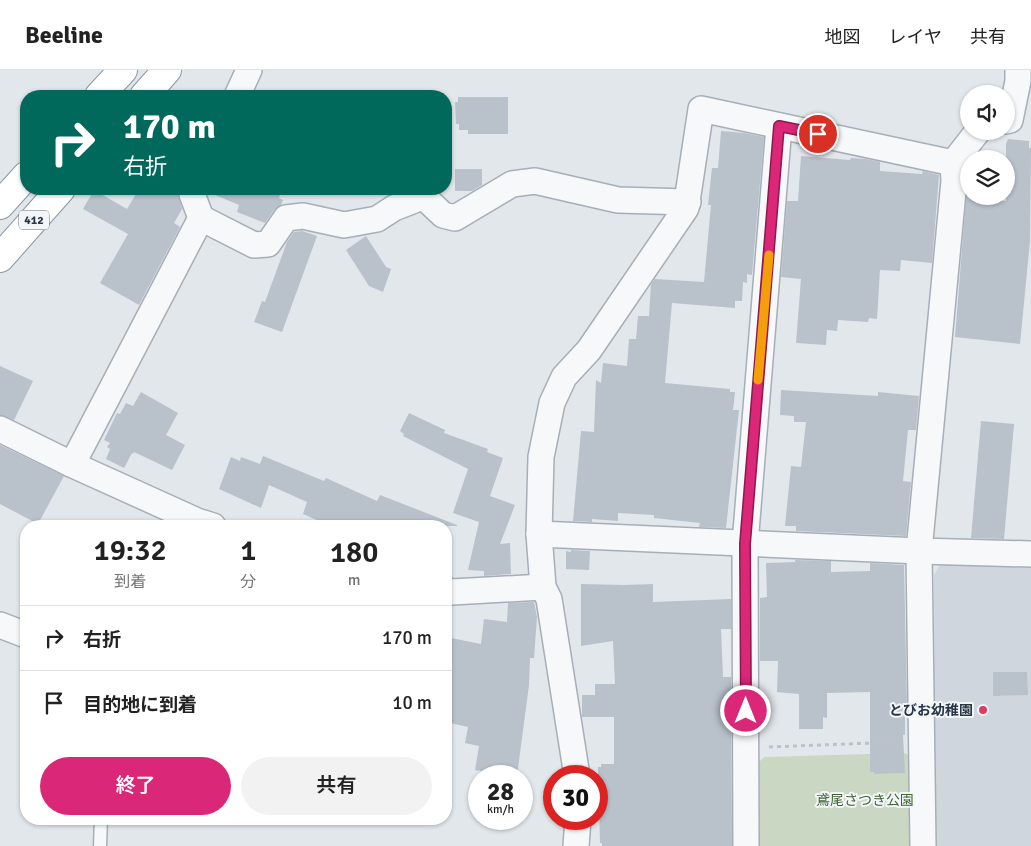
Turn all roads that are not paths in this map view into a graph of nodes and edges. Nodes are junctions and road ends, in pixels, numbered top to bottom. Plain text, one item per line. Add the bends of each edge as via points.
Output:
1 (123, 70) edge
2 (167, 70) edge
3 (249, 70) edge
4 (1018, 70) edge
5 (105, 90) edge
6 (149, 90) edge
7 (240, 90) edge
8 (1016, 122) edge
9 (779, 126) junction
10 (971, 140) edge
11 (954, 163) junction
12 (20, 183) edge
13 (56, 195) edge
14 (192, 195) edge
15 (688, 202) junction
16 (0, 205) edge
17 (201, 218) junction
18 (0, 258) edge
19 (0, 428) edge
20 (70, 464) junction
21 (193, 520) edge
22 (539, 534) junction
23 (745, 544) junction
24 (920, 551) junction
25 (1031, 554) edge
26 (544, 587) junction
27 (452, 592) edge
28 (0, 625) edge
29 (20, 633) edge
30 (575, 765) edge
31 (101, 825) edge
32 (577, 830) edge
33 (100, 846) edge
34 (576, 846) edge
35 (746, 846) edge
36 (923, 846) edge

1 - 5 highway
2 - 6 highway
3 - 7 street
4 - 8 street
9 - 11 street
9 - 15 street via 701,109
9 - 23 street
10 - 11 street
11 - 24 street
12 - 16 highway, 412
13 - 18 highway, 412
14 - 17 street
15 - 17 street via 618,200 535,181 512,184 455,218 443,214 425,198 394,208 377,219 344,225 303,216 286,218 268,244 254,245
15 - 22 street via 589,350 564,377 552,403 541,457
17 - 20 street
19 - 20 street
20 - 21 street
22 - 23 street
22 - 26 street
23 - 24 street
23 - 35 street
24 - 25 street
24 - 36 street
26 - 27 street
26 - 30 street via 549,599
28 - 29 street
31 - 33 lane
32 - 34 street

